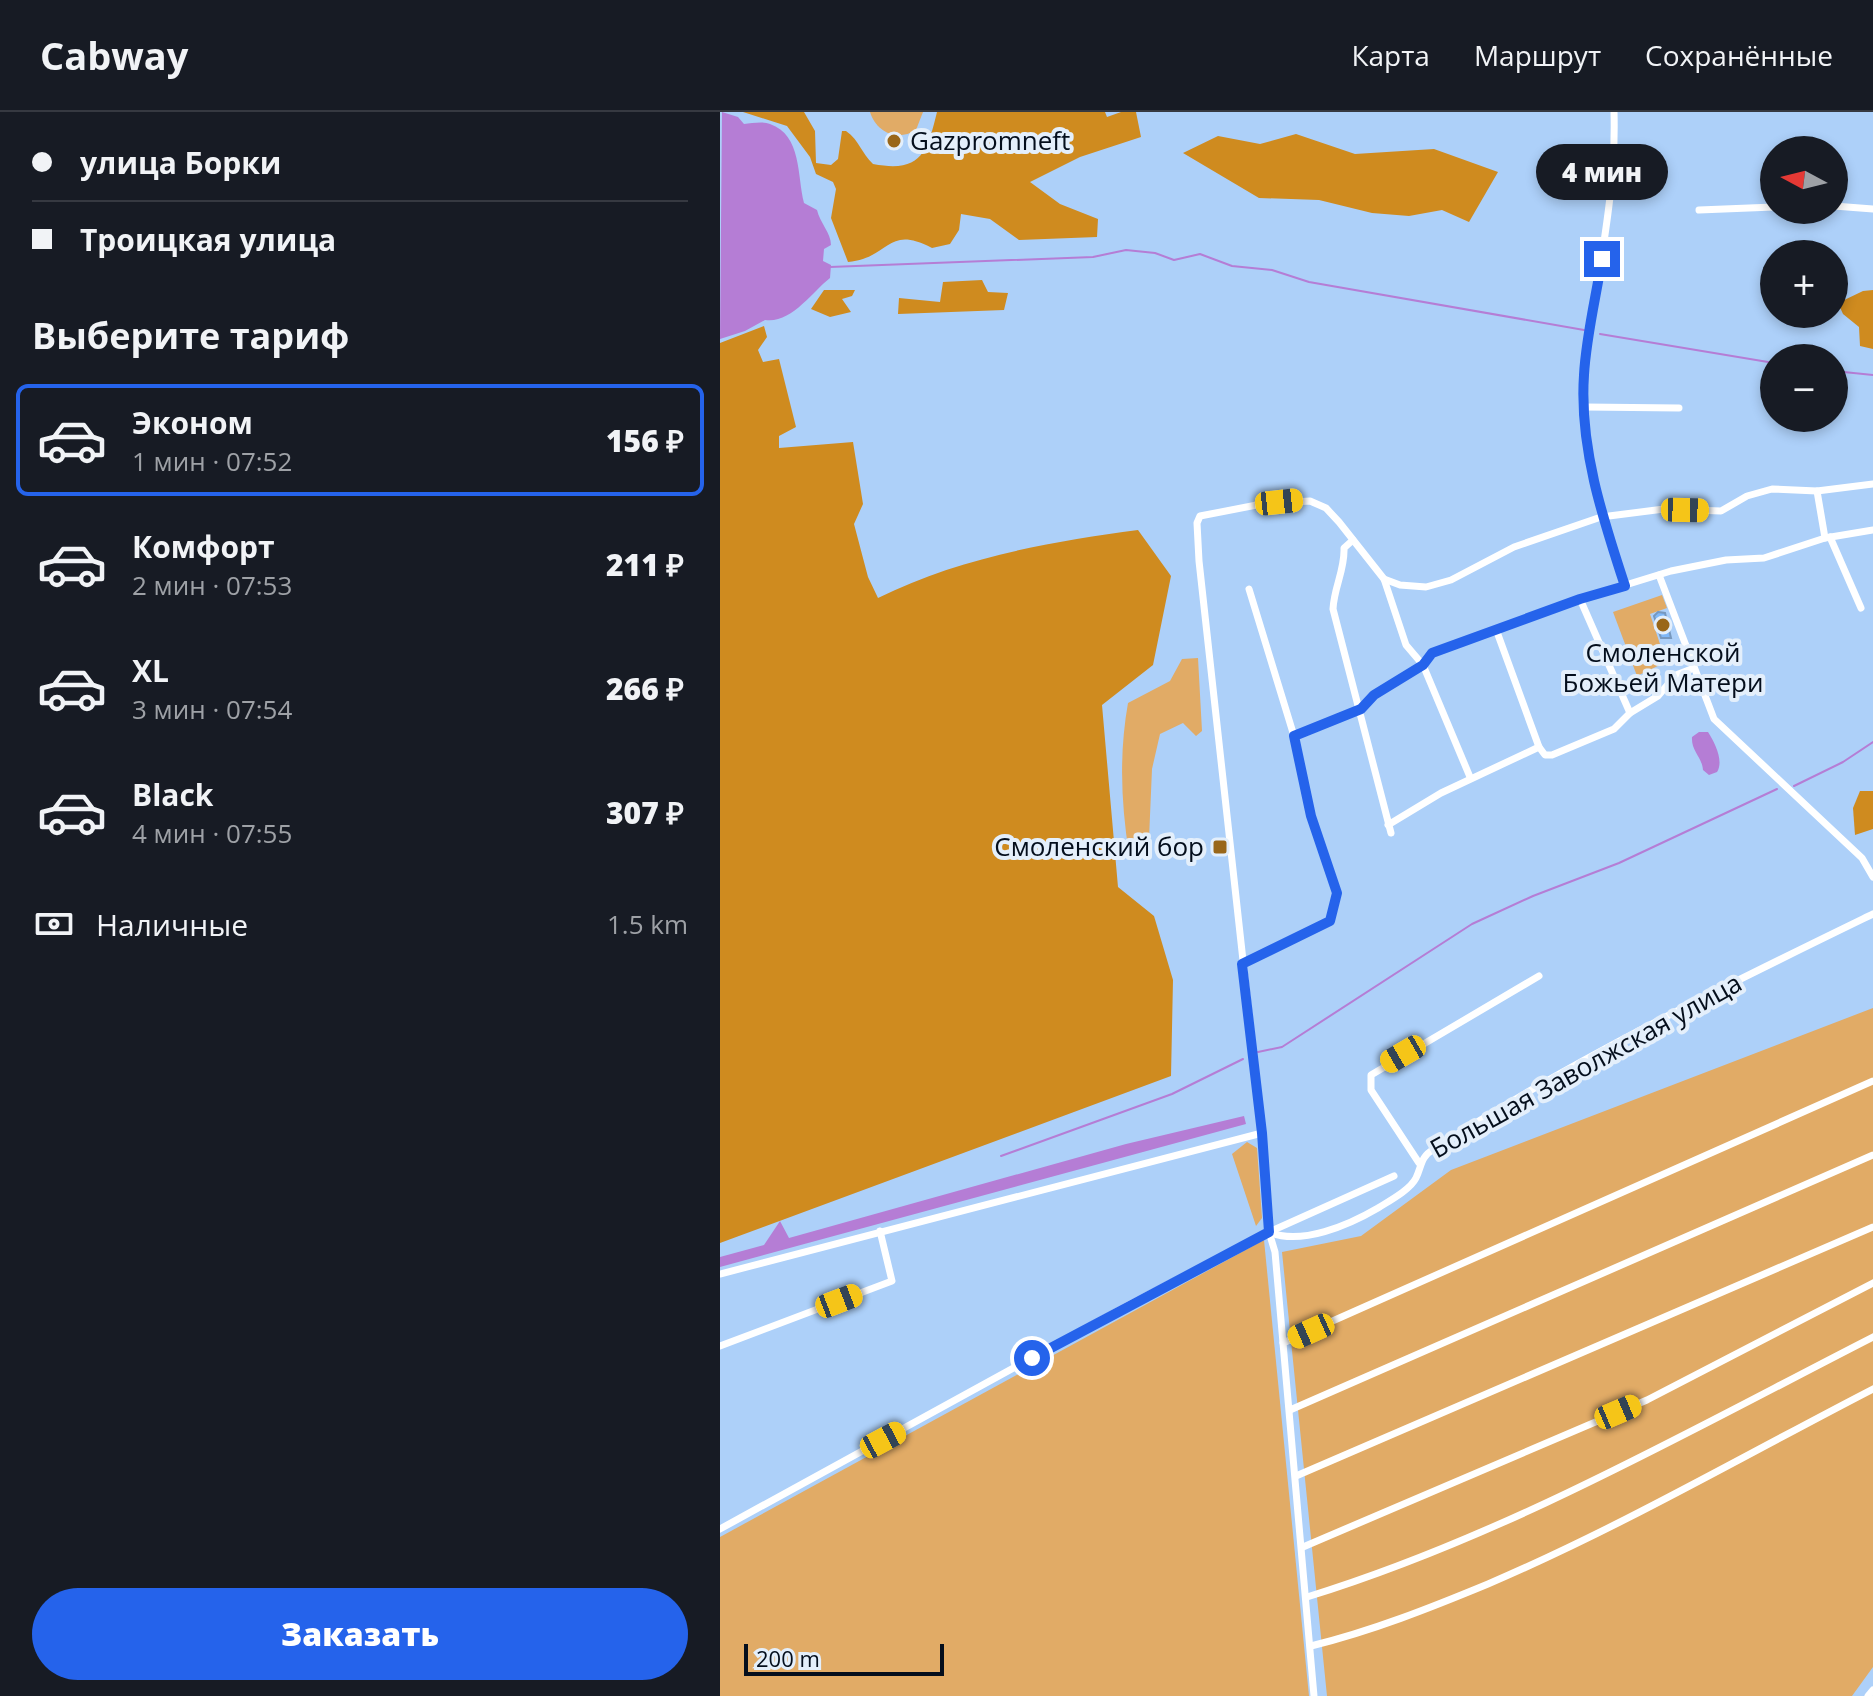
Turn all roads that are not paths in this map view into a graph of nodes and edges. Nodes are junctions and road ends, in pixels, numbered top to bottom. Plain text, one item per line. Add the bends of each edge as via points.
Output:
1 (1614, 112) edge
2 (1848, 207) edge
3 (1760, 208) edge
4 (1873, 209) edge
5 (1699, 210) dead end
6 (1585, 407) junction
7 (1679, 408) dead end
8 (1873, 484) edge
9 (1817, 491) junction
10 (1601, 517) junction
11 (1873, 530) edge
12 (1827, 537) junction
13 (1353, 540) junction
14 (1659, 575) junction
15 (1384, 579) junction
16 (1625, 586) junction
17 (1249, 589) dead end
18 (1580, 599) junction
19 (1861, 608) dead end
20 (1497, 632) junction
21 (1423, 665) junction
22 (1694, 668) junction
23 (1361, 709) junction
24 (1630, 713) junction
25 (1294, 736) junction
26 (1539, 747) junction
27 (1470, 777) junction
28 (1873, 877) edge
29 (1873, 914) edge
30 (1242, 964) junction
31 (1539, 976) dead end
32 (1873, 1081) edge
33 (1262, 1133) junction
34 (1873, 1155) edge
35 (1419, 1163) junction
36 (1394, 1176) dead end
37 (1873, 1227) edge
38 (880, 1231) junction
39 (1269, 1232) junction
40 (720, 1274) edge
41 (1873, 1283) edge
42 (1873, 1337) edge
43 (1283, 1343) junction
44 (720, 1346) edge
45 (1873, 1389) edge
46 (1290, 1410) junction
47 (1296, 1476) junction
48 (720, 1529) edge
49 (1303, 1547) junction
50 (1307, 1597) junction
51 (1311, 1646) junction
52 (1873, 1690) edge
53 (1314, 1696) edge
54 (1868, 1696) edge

1 - 6 street via 1615,156 1584,376
2 - 4 street
3 - 5 street
6 - 7 street
6 - 10 street
8 - 9 street
9 - 10 street via 1772,489 1721,511 1664,509
9 - 12 street
10 - 15 street via 1514,547 1451,580 1413,587
10 - 16 street
11 - 12 street
12 - 14 street via 1764,558
12 - 19 street
13 - 15 street
13 - 23 street via 1344,548 1333,609
13 - 30 street via 1326,508 1310,501 1207,513 1197,523
14 - 16 street
14 - 22 street
15 - 21 street via 1406,645
16 - 18 street
17 - 25 street
18 - 20 street
18 - 24 street
20 - 21 street via 1432,653
20 - 26 street
21 - 23 street
21 - 27 street
22 - 24 street via 1676,675 1658,696
22 - 28 street via 1714,719 1862,858
23 - 25 street
23 - 27 street via 1390,829
24 - 26 street via 1614,729 1552,755
25 - 30 street via 1311,816 1337,893 1335,913 1322,926
26 - 27 street
29 - 35 street, Большая Заволжская улица via 1668,1014 1452,1137
30 - 33 street
31 - 35 street via 1371,1075 1371,1090
32 - 43 street
33 - 38 street
33 - 39 street
34 - 46 street
35 - 39 street, Большая Заволжская улица via 1410,1186 1346,1225 1289,1237
36 - 39 street
37 - 47 street
38 - 40 street
38 - 44 street via 892,1281
39 - 43 street
39 - 48 street
41 - 49 street via 1647,1400
42 - 50 street via 1481,1533
43 - 46 street
45 - 51 street via 1565,1552 1440,1605
46 - 47 street
47 - 49 street
49 - 50 street
50 - 51 street
51 - 53 street
52 - 54 street

